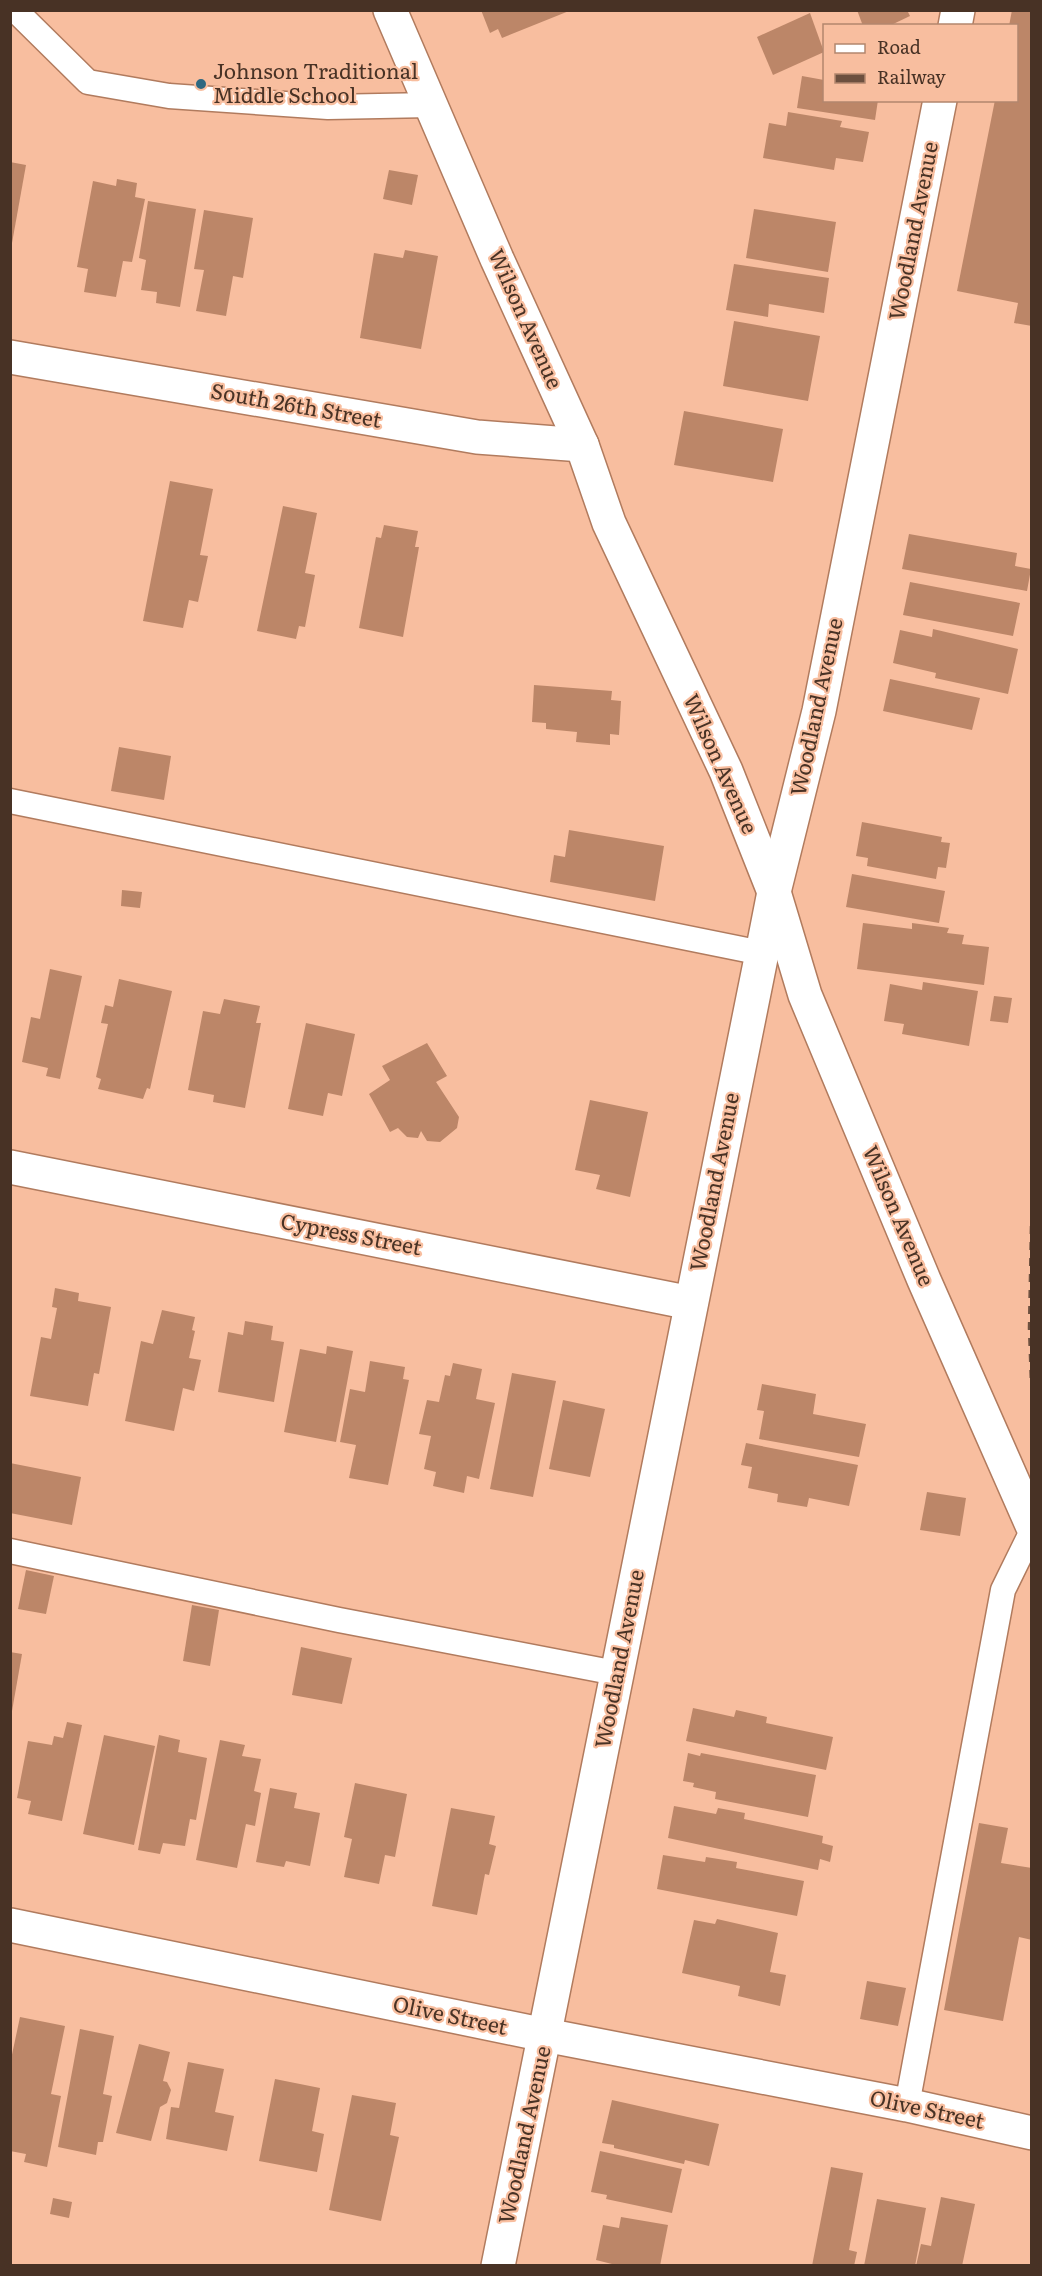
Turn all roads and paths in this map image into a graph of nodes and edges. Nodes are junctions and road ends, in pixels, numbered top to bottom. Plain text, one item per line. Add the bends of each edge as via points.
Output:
1 (15, 10) edge
2 (390, 10) edge
3 (940, 102) edge
4 (430, 105) junction
5 (10, 357) edge
6 (582, 445) junction
7 (10, 801) edge
8 (774, 892) junction
9 (762, 953) junction
10 (10, 1167) edge
11 (691, 1303) junction
12 (1032, 1525) edge
13 (1032, 1531) edge
14 (10, 1551) edge
15 (616, 1673) junction
16 (10, 1925) edge
17 (545, 2036) junction
18 (907, 2105) junction
19 (1032, 2133) edge
20 (498, 2265) edge

1 - 4 lane via 88,82 169,96 328,108
2 - 4 street, Wilson Avenue
3 - 8 street, Woodland Avenue via 819,711
4 - 6 street, Wilson Avenue
5 - 6 street, South 26th Street via 477,437
6 - 8 street, Wilson Avenue via 609,523 726,771
7 - 9 lane
8 - 9 street, Woodland Avenue
8 - 12 street, Wilson Avenue via 805,995
9 - 11 street, Woodland Avenue
10 - 11 street, Cypress Street
11 - 15 street, Woodland Avenue
13 - 18 lane via 1003,1590
14 - 15 lane
15 - 17 street, Woodland Avenue
16 - 17 street, Olive Street
17 - 18 street, Olive Street
17 - 20 street, Woodland Avenue
18 - 19 street, Olive Street

